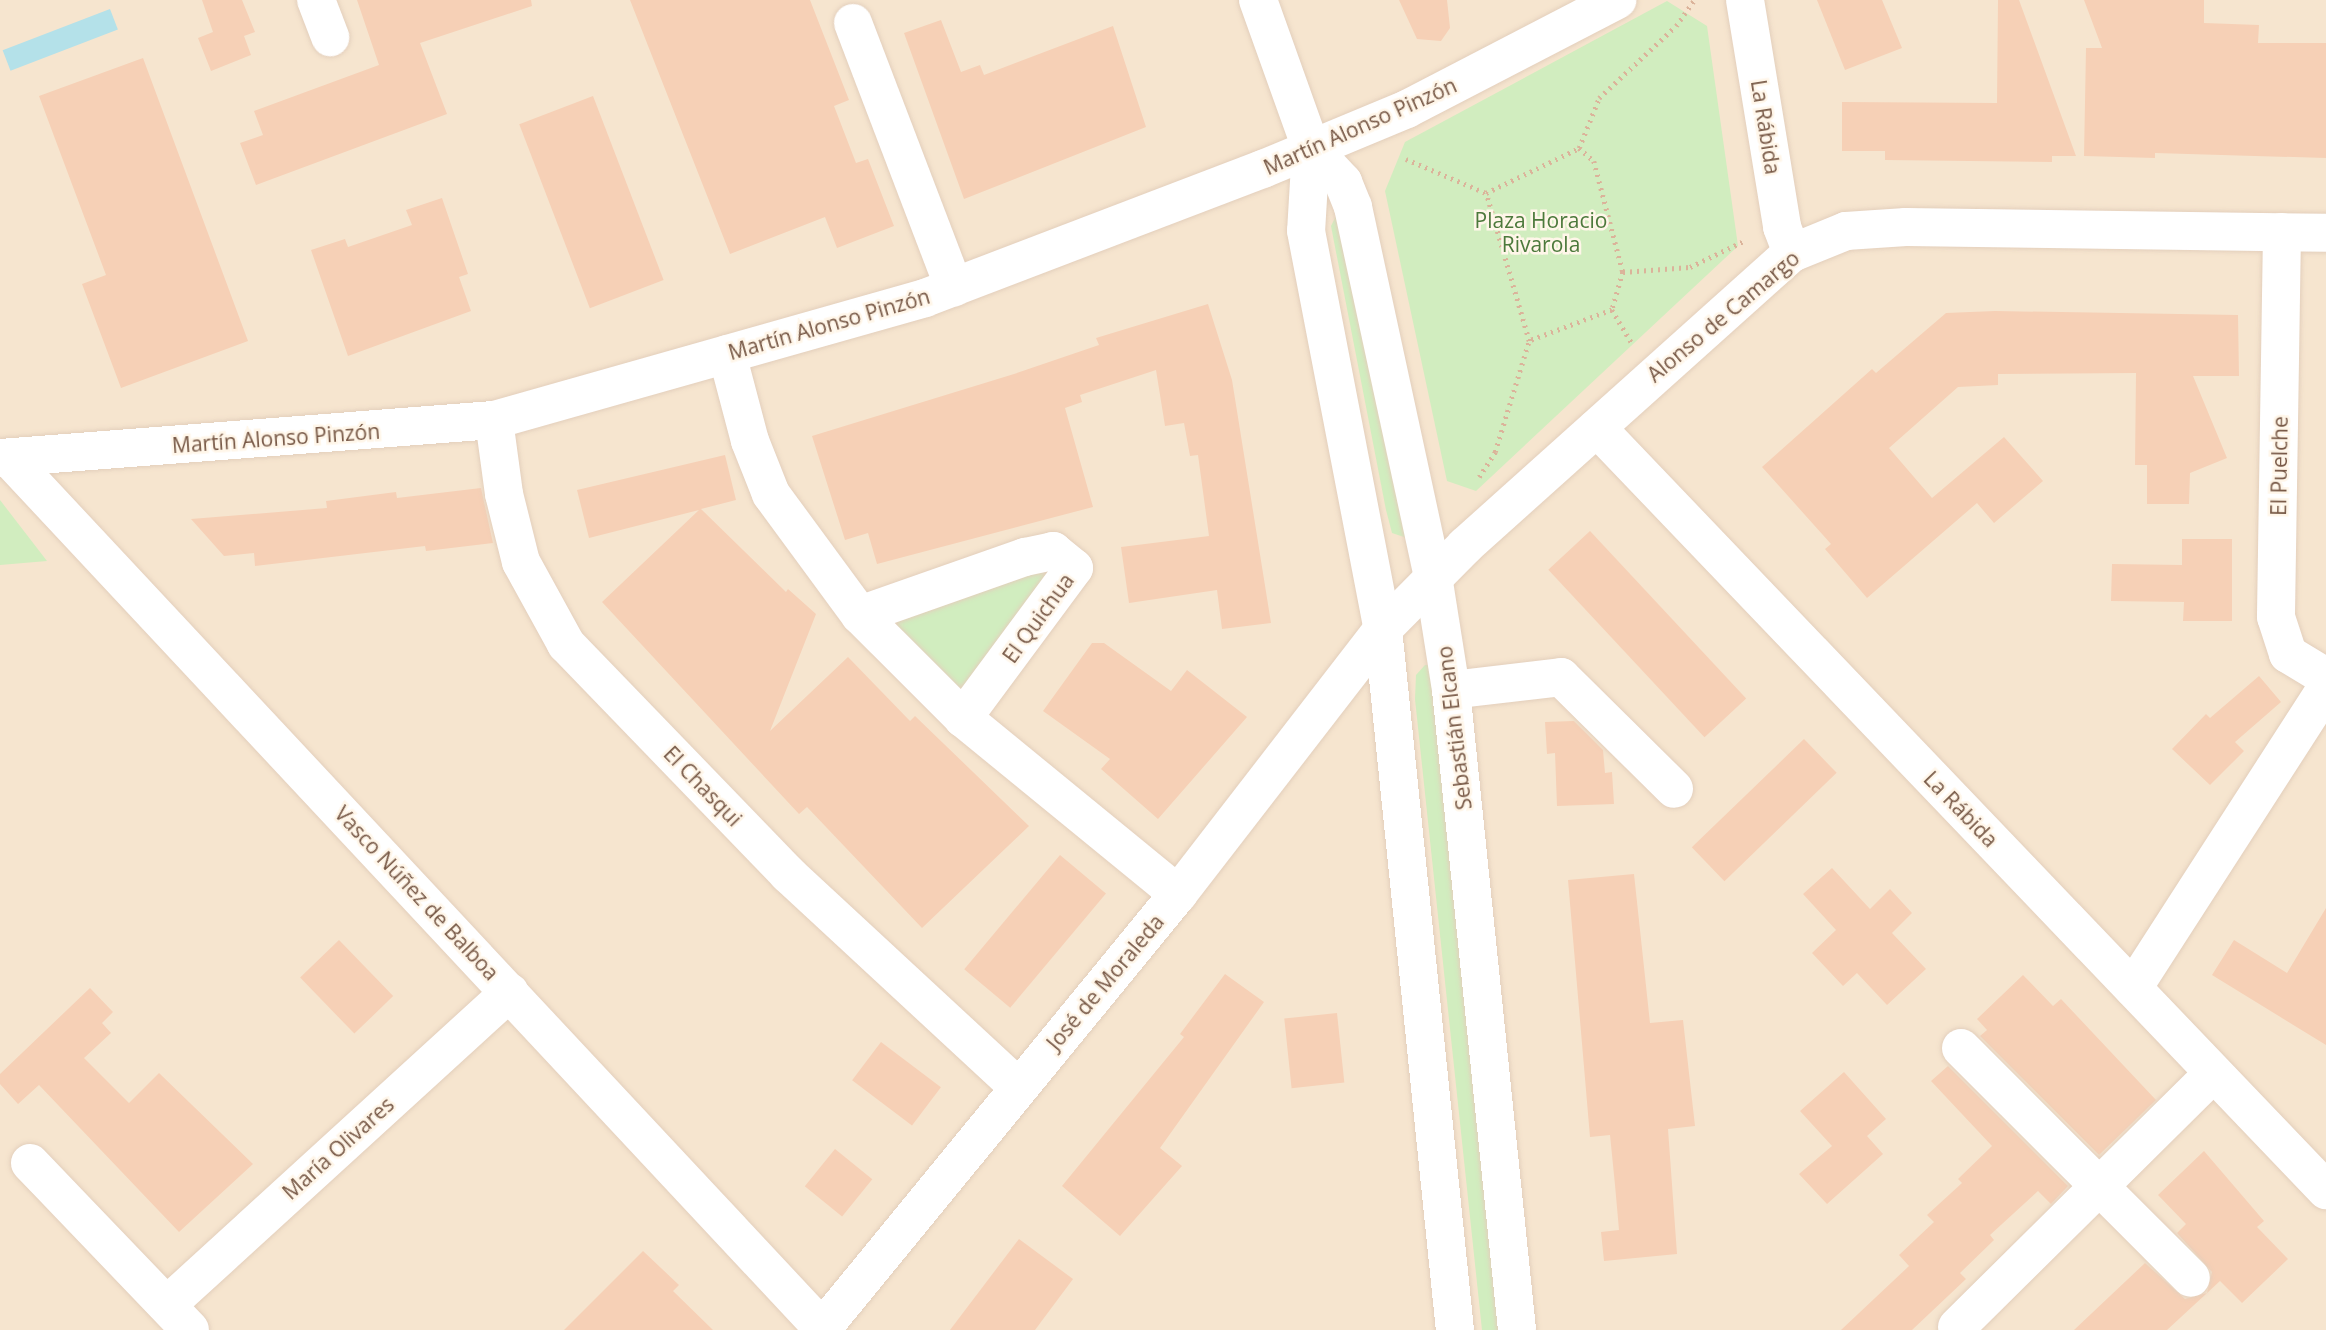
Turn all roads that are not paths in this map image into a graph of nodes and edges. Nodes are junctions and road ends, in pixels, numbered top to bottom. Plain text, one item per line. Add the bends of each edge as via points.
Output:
1 (316, 0) edge
2 (1258, 0) edge
3 (1745, 0) edge
4 (1611, 1) edge
5 (853, 23) dead end
6 (330, 37) dead end
7 (1311, 148) junction
8 (2282, 232) junction
9 (2326, 233) edge
10 (1791, 253) junction
11 (954, 287) junction
12 (727, 354) junction
13 (494, 419) junction
14 (1597, 428) junction
15 (4, 458) edge
16 (1433, 576) junction
17 (860, 615) junction
18 (1383, 629) junction
19 (2326, 677) edge
20 (2326, 689) edge
21 (1451, 690) junction
22 (963, 718) junction
23 (1674, 789) dead end
24 (1178, 894) junction
25 (2133, 988) junction
26 (510, 992) junction
27 (1961, 1048) dead end
28 (2214, 1073) junction
29 (1018, 1087) junction
30 (30, 1163) dead end
31 (2099, 1186) junction
32 (2326, 1190) edge
33 (2191, 1278) dead end
34 (178, 1317) edge
35 (1957, 1327) dead end
36 (823, 1330) edge
37 (1455, 1330) edge
38 (1517, 1330) edge

1 - 6 street
2 - 7 street, Sebastián Elcano
3 - 10 street, La Rábida via 1782,227
4 - 7 street, Martín Alonso Pinzón via 1407,109
5 - 11 street
7 - 11 street, Martín Alonso Pinzón
7 - 16 street, Sebastián Elcano via 1343,182 1353,207
7 - 18 street, Sebastián Elcano via 1306,231
8 - 9 street, Alonso de Camargo
8 - 10 street, Alonso de Camargo via 1906,228 1846,231
8 - 19 street, El Puelche via 2276,617 2288,654
10 - 14 street, Alonso de Camargo
11 - 12 street, Martín Alonso Pinzón
12 - 13 street, Martín Alonso Pinzón
12 - 17 street via 750,441 771,494
13 - 15 street, Martín Alonso Pinzón
13 - 29 street, El Chasqui via 504,494 521,562 566,644 788,874
14 - 16 street, Alonso de Camargo
14 - 25 street, La Rábida
15 - 26 street, Vasco Núñez de Balboa
16 - 18 street, Alonso de Camargo
16 - 21 street, Sebastián Elcano
17 - 22 street
17 - 22 street, El Quichua via 1025,556 1053,551 1074,568
18 - 24 street, José de Moraleda
18 - 37 street, Sebastián Elcano
20 - 25 street
21 - 23 street via 1561,677
21 - 38 street, Sebastián Elcano
22 - 24 street
24 - 29 street, José de Moraleda
25 - 28 street, La Rábida
26 - 34 street, María Olivares
26 - 36 street, Vasco Núñez de Balboa
27 - 31 street
28 - 31 street
28 - 32 street, La Rábida
29 - 36 street, José de Moraleda
30 - 34 street, María Olivares
31 - 33 street
31 - 35 street

